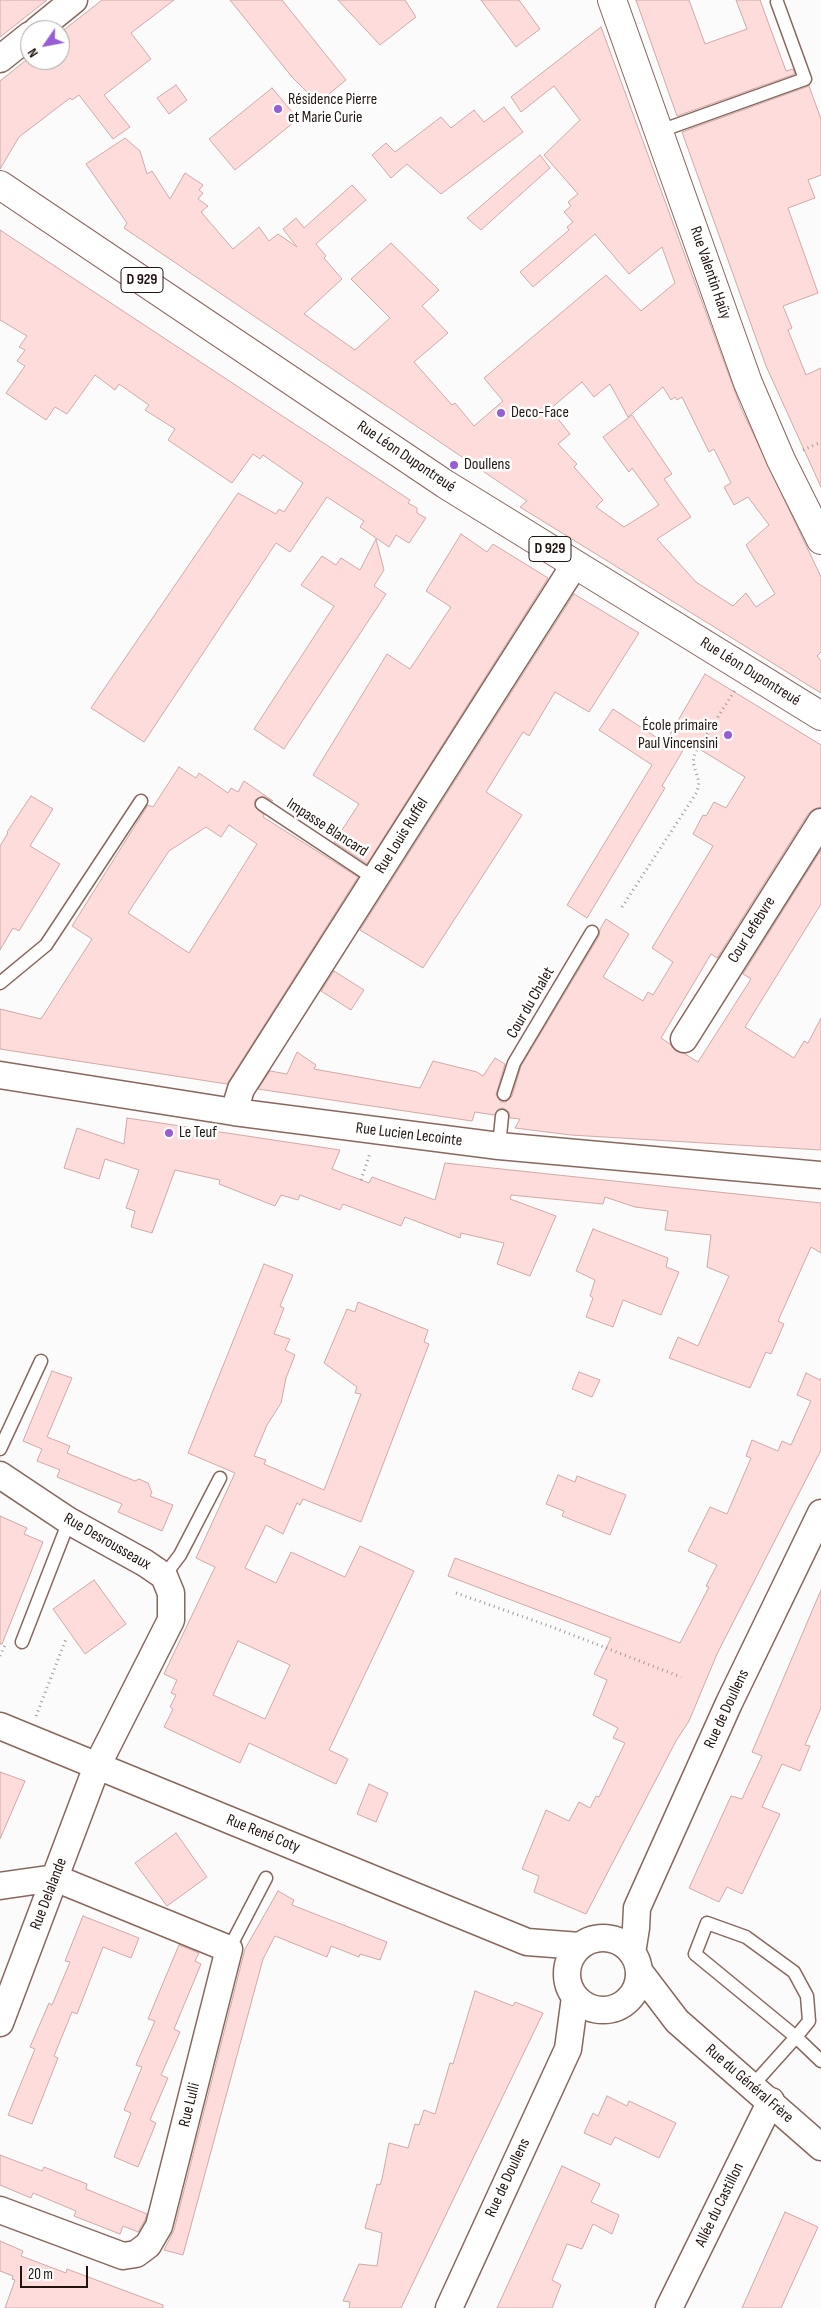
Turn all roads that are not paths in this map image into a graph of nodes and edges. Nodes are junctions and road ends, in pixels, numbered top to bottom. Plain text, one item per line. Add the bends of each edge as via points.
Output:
1 (74, 0) edge
2 (612, 0) edge
3 (777, 2) dead end
4 (49, 20) edge
5 (20, 43) edge
6 (0, 59) edge
7 (660, 131) junction
8 (0, 185) edge
9 (821, 540) edge
10 (575, 564) junction
11 (821, 716) edge
12 (141, 801) dead end
13 (262, 804) dead end
14 (821, 822) edge
15 (375, 879) junction
16 (592, 932) dead end
17 (0, 983) edge
18 (684, 1039) dead end
19 (0, 1075) edge
20 (504, 1094) dead end
21 (234, 1112) junction
22 (502, 1116) dead end
23 (499, 1146) junction
24 (821, 1175) edge
25 (41, 1361) dead end
26 (0, 1449) edge
27 (0, 1476) edge
28 (220, 1478) dead end
29 (820, 1517) edge
30 (69, 1521) junction
31 (164, 1576) junction
32 (22, 1642) dead end
33 (0, 1726) edge
34 (97, 1766) junction
35 (55, 1878) junction
36 (266, 1878) dead end
37 (0, 1886) edge
38 (637, 1908) junction
39 (609, 1938) junction
40 (527, 1942) junction
41 (580, 1946) junction
42 (229, 1949) junction
43 (636, 1962) junction
44 (571, 1989) junction
45 (614, 2007) junction
46 (677, 2021) junction
47 (0, 2023) edge
48 (796, 2037) junction
49 (568, 2048) junction
50 (821, 2062) edge
51 (762, 2094) junction
52 (821, 2147) edge
53 (0, 2210) edge
54 (449, 2308) edge
55 (669, 2308) edge

1 - 4 street
2 - 7 main road, Rue Valentin Haüy
3 - 7 lane via 804,79
5 - 6 street
7 - 9 main road, Rue Valentin Haüy via 748,383 807,516
8 - 10 main road, Rue Léon Dupontreué / D 929 via 445,484
10 - 11 main road, Rue Léon Dupontreué / D 929
10 - 15 street, Rue Louis Ruffel
12 - 17 lane via 46,945
13 - 15 lane, Impasse Blancard
14 - 18 street, Cour Lefebvre
15 - 21 street, Rue Louis Ruffel via 242,1089
16 - 20 lane, Cour du Chalet via 514,1063
19 - 21 street, Rue Lucien Lecointe
21 - 23 street, Rue Lucien Lecointe
22 - 23 lane
23 - 24 street, Rue Lucien Lecointe
25 - 26 lane
27 - 30 street, Rue Desrousseaux
28 - 31 lane via 180,1555
29 - 38 street, Rue de Doullens via 729,1702
30 - 31 street, Rue Desrousseaux
30 - 32 lane
31 - 34 street, Rue Desrousseaux via 171,1592 171,1620
33 - 34 street, Rue René Coty
34 - 35 street, Rue Delalande
34 - 40 street, Rue René Coty
35 - 37 street
35 - 42 street
35 - 47 street, Rue Delalande
36 - 42 lane
38 - 39 street, Rue de Doullens
38 - 43 street, Rue de Doullens
39 - 41 street via 594,1939
39 - 43 street via 620,1942
40 - 41 street, Rue René Coty
40 - 44 street, Rue René Coty
41 - 44 street via 568,1968
42 - 53 street, Rue Lulli via 159,2226 148,2245 136,2254 123,2256
43 - 45 street via 638,1983 633,1995
43 - 46 street, Rue du Général Frère
44 - 45 street via 584,2004 594,2009
44 - 49 street, Rue de Doullens
45 - 46 street, Rue du Général Frère via 650,2010
45 - 49 street, Rue de Doullens
46 - 51 street, Rue du Général Frère
48 - 48 lane via 809,2021 807,1996 794,1972 746,1937 706,1923 695,1954
48 - 50 lane
48 - 51 lane
49 - 54 street, Rue de Doullens
51 - 52 street, Rue du Général Frère
51 - 55 street, Allée du Castillon

